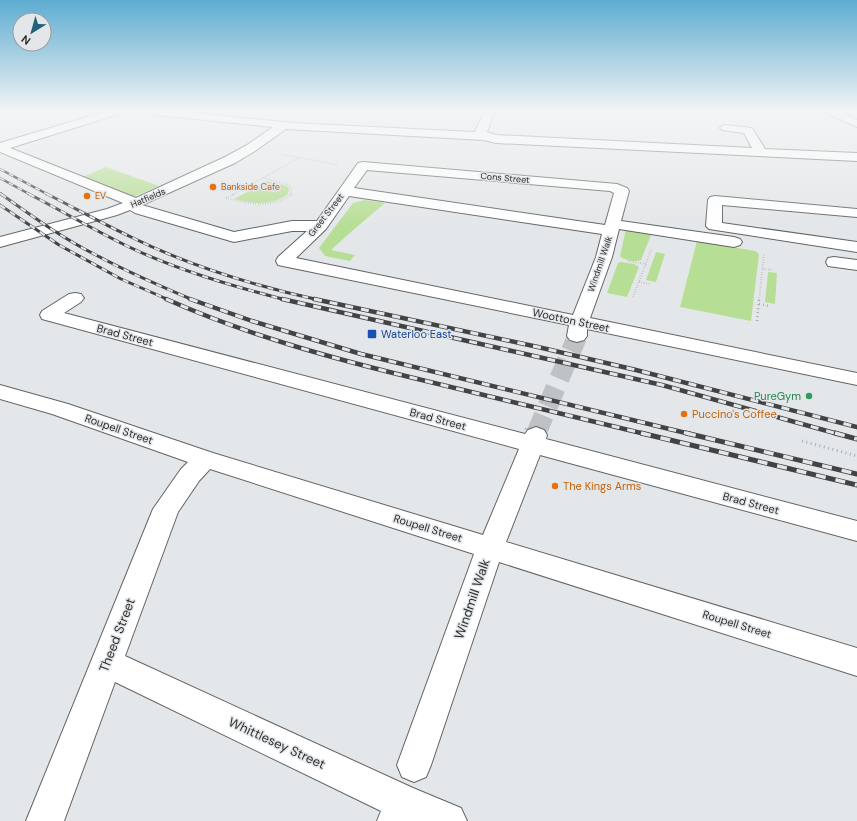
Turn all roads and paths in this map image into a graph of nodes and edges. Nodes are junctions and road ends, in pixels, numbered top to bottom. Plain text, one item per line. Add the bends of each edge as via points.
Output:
1 (14, 150) edge
2 (246, 150) edge
3 (261, 150) edge
4 (727, 150) edge
5 (761, 152) joint
6 (857, 157) edge
7 (299, 158) junction
8 (362, 168) junction
9 (264, 178) junction
10 (345, 191) junction
11 (622, 191) joint
12 (133, 204) junction
13 (857, 213) edge
14 (320, 226) junction
15 (612, 227) junction
16 (658, 230) junction
17 (0, 242) edge
18 (857, 247) edge
19 (768, 248) joint
20 (284, 261) joint
21 (834, 262) dead end
22 (857, 265) edge
23 (763, 268) junction
24 (772, 270) dead end
25 (639, 282) junction
26 (650, 284) dead end
27 (633, 297) dead end
28 (75, 298) dead end
29 (759, 304) junction
30 (769, 306) dead end
31 (757, 321) dead end
32 (578, 330) junction
33 (857, 379) edge
34 (0, 392) edge
35 (534, 440) junction
36 (802, 441) dead end
37 (857, 456) edge
38 (205, 459) junction
39 (857, 531) edge
40 (490, 548) junction
41 (857, 662) edge
42 (107, 663) junction
43 (414, 765) dead end
44 (399, 812) edge
45 (45, 821) edge
46 (448, 821) edge

1 - 12 street
2 - 12 street, Hatfields
3 - 7 path
4 - 5 street
5 - 6 street
7 - 8 path
7 - 9 path
8 - 10 street, Greet Street
8 - 11 street, Cons Street via 612,187
9 - 9 path via 288,185 292,188 292,194 276,202 260,205 245,204 226,198
10 - 14 street, Greet Street
10 - 15 street
11 - 15 street, Windmill Walk
12 - 14 street via 140,210 234,237 266,229
12 - 17 street, Hatfields
13 - 18 street via 716,200 714,226
14 - 20 street, Greet Street
15 - 16 street
15 - 32 street, Windmill Walk
16 - 19 street
16 - 25 path
19 - 23 path
20 - 32 street, Wootton Street
21 - 22 street
23 - 24 path
23 - 29 path
25 - 26 path
25 - 27 path
28 - 35 street, Brad Street via 49,315 184,346
29 - 30 path
29 - 31 path
32 - 33 street, Wootton Street
34 - 38 street, Roupell Street via 60,409
35 - 39 street, Brad Street
35 - 40 street, Windmill Walk
36 - 37 path
38 - 40 street, Roupell Street
38 - 42 street, Theed Street via 166,509
40 - 41 street, Roupell Street
40 - 43 street, Windmill Walk
42 - 44 street, Whittlesey Street
42 - 45 street, Theed Street
44 - 46 street, Whittlesey Street

